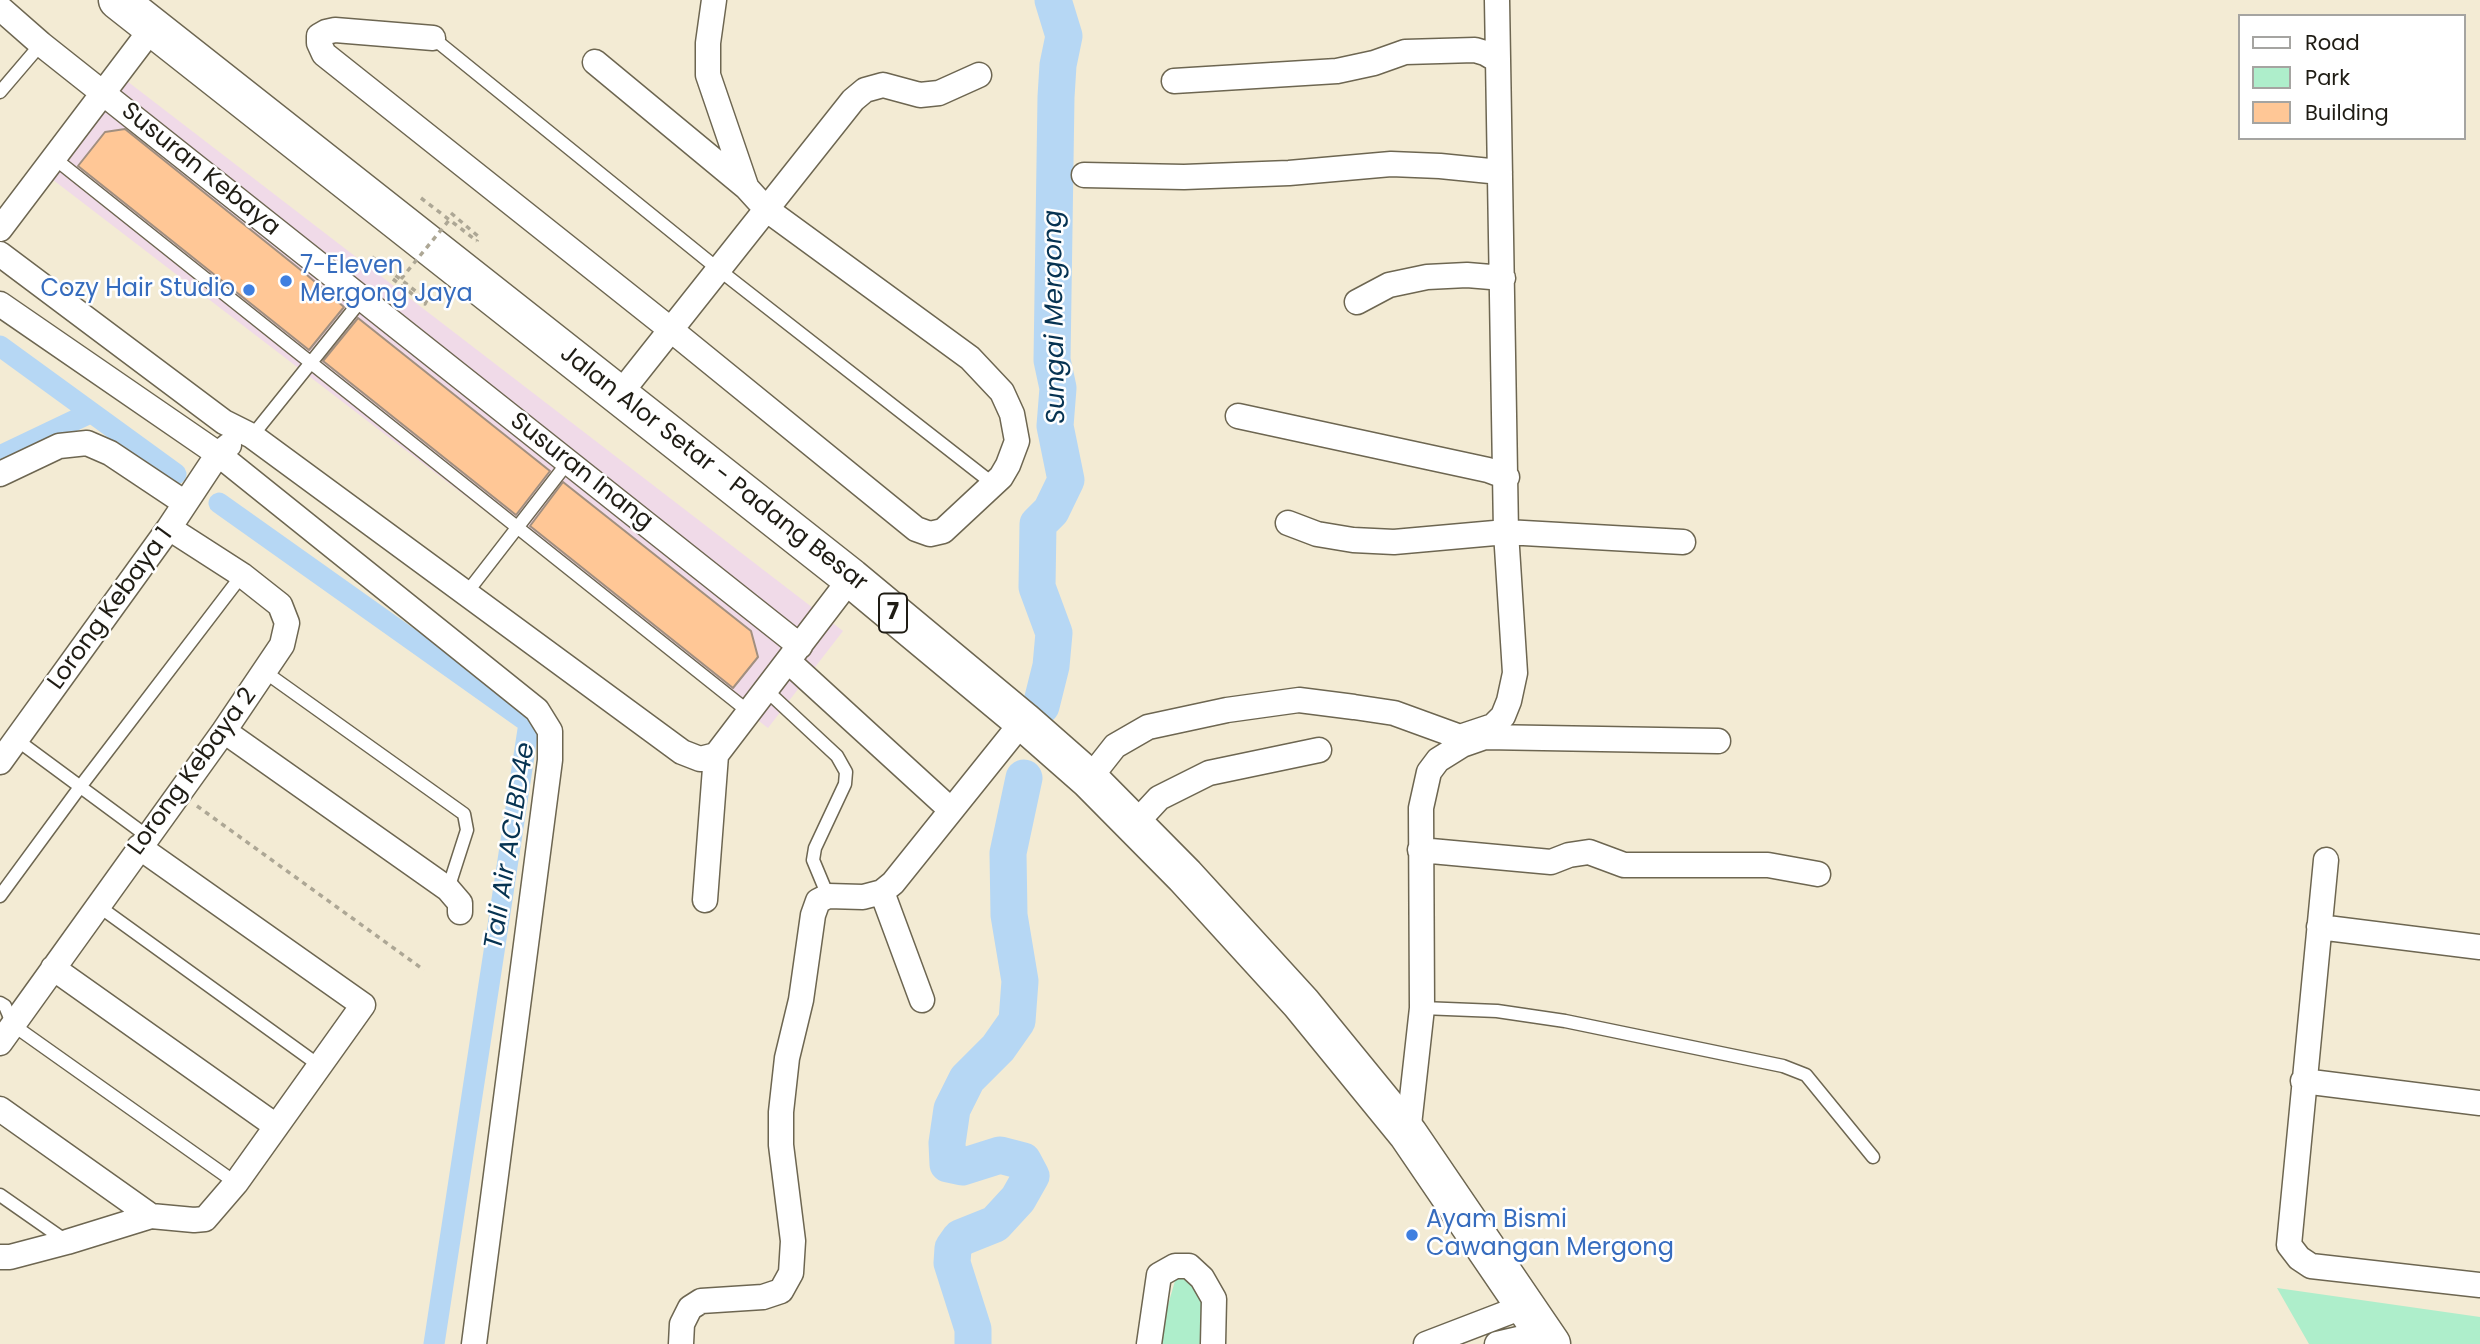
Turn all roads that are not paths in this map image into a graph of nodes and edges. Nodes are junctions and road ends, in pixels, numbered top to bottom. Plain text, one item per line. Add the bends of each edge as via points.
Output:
1 (118, 0) edge
2 (714, 0) edge
3 (1497, 0) edge
4 (0, 8) edge
5 (153, 27) junction
6 (433, 38) joint
7 (41, 44) junction
8 (1497, 60) junction
9 (595, 62) dead end
10 (979, 75) dead end
11 (1174, 81) dead end
12 (0, 92) edge
13 (104, 93) junction
14 (54, 158) junction
15 (1500, 172) junction
16 (1084, 176) dead end
17 (747, 187) junction
18 (766, 209) junction
19 (0, 229) edge
20 (0, 254) edge
21 (718, 269) junction
22 (1503, 278) junction
23 (362, 299) junction
24 (1357, 302) dead end
25 (0, 304) edge
26 (670, 329) junction
27 (310, 364) junction
28 (619, 395) junction
29 (1238, 416) dead end
30 (252, 436) junction
31 (218, 454) junction
32 (568, 462) junction
33 (0, 474) edge
34 (1507, 477) junction
35 (992, 483) junction
36 (185, 503) junction
37 (1288, 523) dead end
38 (169, 528) junction
39 (517, 529) junction
40 (1506, 532) junction
41 (1683, 542) dead end
42 (242, 575) junction
43 (851, 578) junction
44 (466, 595) junction
45 (794, 653) junction
46 (265, 673) junction
47 (766, 690) junction
48 (749, 712) junction
49 (1023, 720) junction
50 (224, 731) junction
51 (8, 736) edge
52 (1460, 737) junction
53 (1718, 741) dead end
54 (1319, 750) dead end
55 (716, 755) junction
56 (1438, 760) junction
57 (0, 762) edge
58 (1088, 779) junction
59 (80, 787) junction
60 (951, 810) junction
61 (1134, 825) junction
62 (143, 841) junction
63 (1420, 850) junction
64 (2326, 860) dead end
65 (1818, 874) dead end
66 (449, 889) junction
67 (882, 892) junction
68 (0, 896) edge
69 (828, 896) junction
70 (705, 900) dead end
71 (97, 905) junction
72 (460, 912) dead end
73 (2319, 927) junction
74 (2480, 947) edge
75 (53, 968) junction
76 (922, 1000) dead end
77 (0, 1003) edge
78 (1422, 1008) junction
79 (7, 1034) edge
80 (320, 1066) junction
81 (2304, 1081) junction
82 (2480, 1103) edge
83 (0, 1109) edge
84 (276, 1126) junction
85 (1408, 1134) junction
86 (1873, 1157) dead end
87 (236, 1183) junction
88 (0, 1195) edge
89 (151, 1216) junction
90 (66, 1242) junction
91 (0, 1257) edge
92 (2480, 1285) edge
93 (1540, 1328) edge
94 (474, 1344) edge
95 (681, 1344) edge
96 (1149, 1344) edge
97 (1213, 1344) edge
98 (1426, 1344) edge
99 (1497, 1344) edge

1 - 5 main road, Jalan Alor Setar - Padang Besar / 7
2 - 17 street via 708,75
3 - 8 street
4 - 7 street, Susuran Kebaya
5 - 13 street
5 - 28 main road, Jalan Alor Setar - Padang Besar / 7
6 - 21 lane
6 - 26 street via 335,30 319,36 318,43 324,54
7 - 12 lane
7 - 13 street, Susuran Kebaya
8 - 11 street via 1475,50 1405,52 1337,71
8 - 15 street
9 - 17 street
10 - 18 street via 939,93 920,95 883,85 865,90
13 - 14 street
13 - 23 street, Susuran Kebaya
14 - 19 street
14 - 27 lane
15 - 16 street via 1391,164 1289,173
15 - 22 street
17 - 18 street
18 - 21 street
18 - 35 street via 970,358 1002,392 1017,441 1002,477
20 - 30 street via 225,422
21 - 26 street
21 - 35 lane
22 - 24 street via 1427,276 1389,285
22 - 34 street
23 - 27 lane
23 - 32 street, Susuran Inang
25 - 31 street
26 - 28 street
26 - 35 street via 916,529 930,534 943,531
27 - 30 lane
27 - 39 lane
28 - 43 main road, Jalan Alor Setar - Padang Besar / 7
29 - 34 street
30 - 31 street via 235,440
30 - 44 street
31 - 36 street, Lorong Kebaya 1
31 - 94 street via 537,710 550,731 550,760
32 - 39 lane
32 - 45 street, Susuran Inang
33 - 36 street via 59,446 87,443
34 - 40 street
36 - 38 street, Lorong Kebaya 1
37 - 40 street via 1317,534 1394,542
38 - 42 street, Lorong Kebaya 2
38 - 51 street, Lorong Kebaya 1
39 - 44 lane
39 - 48 lane
40 - 41 street
40 - 52 street via 1515,673 1509,701 1493,726
42 - 46 street, Lorong Kebaya 2 via 280,605 287,623 282,645
42 - 59 lane
43 - 45 street
43 - 49 main road, Jalan Alor Setar - Padang Besar / 7
44 - 55 street via 682,752 699,759
45 - 47 street
45 - 60 street, Susuran Inang
46 - 50 street, Lorong Kebaya 2
46 - 66 lane via 464,814 467,830
47 - 48 street
47 - 69 lane via 836,756 846,772 813,860
48 - 55 street
49 - 58 main road, Jalan Alor Setar - Padang Besar / 7
49 - 60 street
50 - 62 street, Lorong Kebaya 2
50 - 66 street
51 - 57 street, Lorong Kebaya 1
51 - 59 lane
52 - 56 street
52 - 58 street via 1394,713 1299,700 1148,727 1115,746
53 - 56 street via 1485,737
54 - 61 street via 1209,773 1160,798
55 - 70 street
56 - 63 street via 1429,772 1421,808
58 - 61 main road, Jalan Alor Setar - Padang Besar / 7
59 - 62 lane
59 - 68 lane
60 - 67 street
61 - 85 main road, Jalan Alor Setar - Padang Besar / 7 via 1301,1003
62 - 71 street, Lorong Kebaya 2
62 - 80 street via 363,1005
63 - 65 street via 1551,862 1589,852 1623,865 1768,865
63 - 78 street
64 - 73 street
66 - 72 street
67 - 69 street via 863,897
67 - 76 street
69 - 95 street via 818,901 813,915 781,1112 793,1241 791,1273 780,1291 763,1297 701,1301 690,1308 682,1324
71 - 75 street, Lorong Kebaya 2
71 - 80 lane
73 - 74 street
73 - 81 street
75 - 79 street, Lorong Kebaya 2
75 - 84 street
77 - 79 lane via 5,1006
78 - 85 street
78 - 86 lane via 1497,1011 1565,1021 1783,1066 1806,1075
79 - 87 lane
80 - 84 street
81 - 82 street
81 - 92 street via 2290,1245 2299,1258 2319,1267
83 - 89 street
84 - 87 street
85 - 93 main road, Jalan Alor Setar - Padang Besar / 7
87 - 89 street via 205,1219
88 - 90 lane
89 - 90 street
90 - 91 street
93 - 98 street
93 - 99 street
96 - 97 street via 1159,1275 1175,1266 1189,1266 1214,1299

